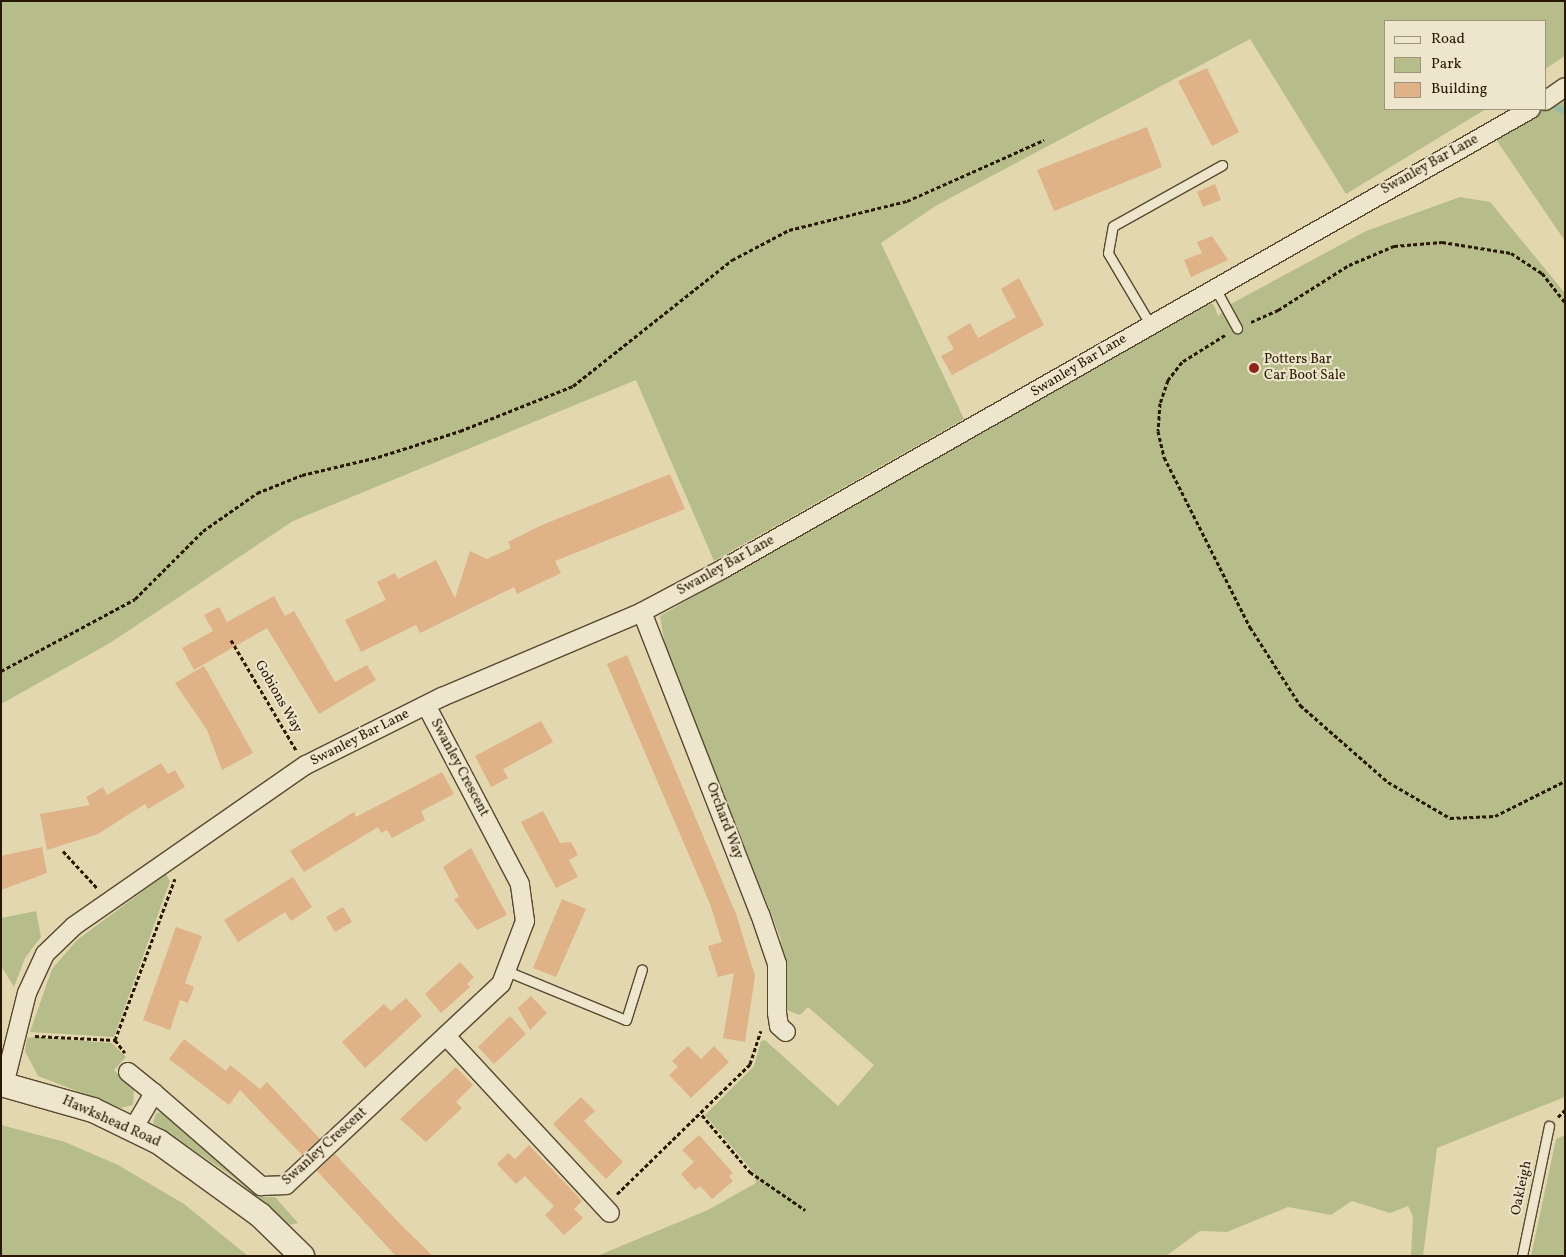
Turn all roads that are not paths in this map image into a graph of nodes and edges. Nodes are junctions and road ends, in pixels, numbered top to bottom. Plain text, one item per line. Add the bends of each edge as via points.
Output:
1 (1565, 87) edge
2 (1546, 100) edge
3 (1529, 110) edge
4 (1222, 165) dead end
5 (1215, 287) junction
6 (1150, 324) junction
7 (1237, 328) road end
8 (642, 612) junction
9 (426, 705) junction
10 (642, 969) dead end
11 (509, 972) junction
12 (782, 1029) road end
13 (446, 1036) junction
14 (128, 1072) dead end
15 (3, 1084) edge
16 (154, 1093) junction
17 (1549, 1126) dead end
18 (133, 1129) junction
19 (607, 1209) road end
20 (302, 1256) edge
21 (1522, 1256) edge

1 - 2 street
3 - 5 street, Swanley Bar Lane
4 - 6 lane via 1113,226 1108,253
5 - 6 street, Swanley Bar Lane
5 - 7 lane
6 - 8 street, Swanley Bar Lane via 1056,381
8 - 9 street, Swanley Bar Lane
8 - 12 street, Orchard Way via 763,922 777,964
9 - 11 street, Swanley Crescent via 520,884 525,921
9 - 15 street, Swanley Bar Lane via 306,766 74,926 45,954 27,993
10 - 11 lane via 626,1020
11 - 13 street, Swanley Crescent
13 - 16 street, Swanley Crescent via 286,1185 276,1189 261,1186
13 - 19 street
14 - 16 street, Swanley Crescent
15 - 18 street, Hawkshead Road via 56,1097
16 - 18 street
17 - 21 lane, Oakleigh
18 - 20 street, Hawkshead Road via 197,1166

